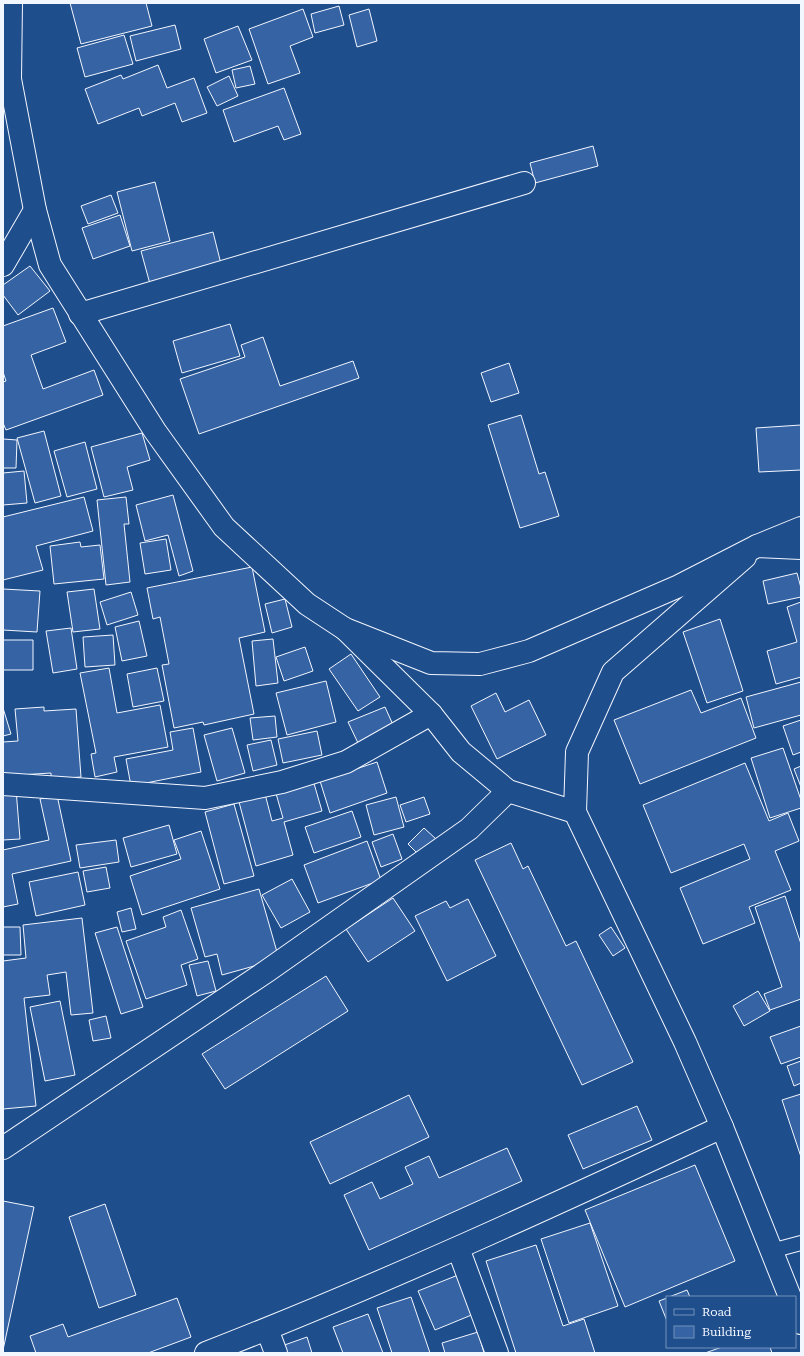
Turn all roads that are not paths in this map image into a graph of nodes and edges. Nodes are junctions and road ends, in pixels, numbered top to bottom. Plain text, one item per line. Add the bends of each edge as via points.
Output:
1 (11, 3) edge
2 (524, 183) dead end
3 (35, 210) junction
4 (3, 265) edge
5 (80, 314) junction
6 (801, 528) edge
7 (757, 546) junction
8 (801, 548) edge
9 (345, 629) junction
10 (431, 714) junction
11 (3, 784) edge
12 (508, 791) junction
13 (575, 812) junction
14 (722, 1126) junction
15 (3, 1148) edge
16 (801, 1243) edge
17 (458, 1248) junction
18 (771, 1251) junction
19 (790, 1296) edge
20 (796, 1310) edge
21 (801, 1323) edge
22 (267, 1329) junction
23 (206, 1353) edge
24 (276, 1353) edge
25 (497, 1353) edge

1 - 3 street via 10,79
2 - 5 street
3 - 4 street
3 - 5 street via 50,265
5 - 9 street via 155,431 224,527 307,604
6 - 7 street
7 - 8 street
7 - 9 street via 679,586 529,651 480,664 430,663
7 - 13 street via 613,672 577,752
9 - 10 street
10 - 11 street via 346,762 282,782 205,798
10 - 12 street via 461,752
12 - 13 street
12 - 15 street via 462,834 260,976
13 - 14 street via 685,1042
14 - 17 street
14 - 18 street
16 - 18 lane
17 - 22 street
17 - 25 street
18 - 19 street
20 - 21 street
22 - 23 street
22 - 24 street

